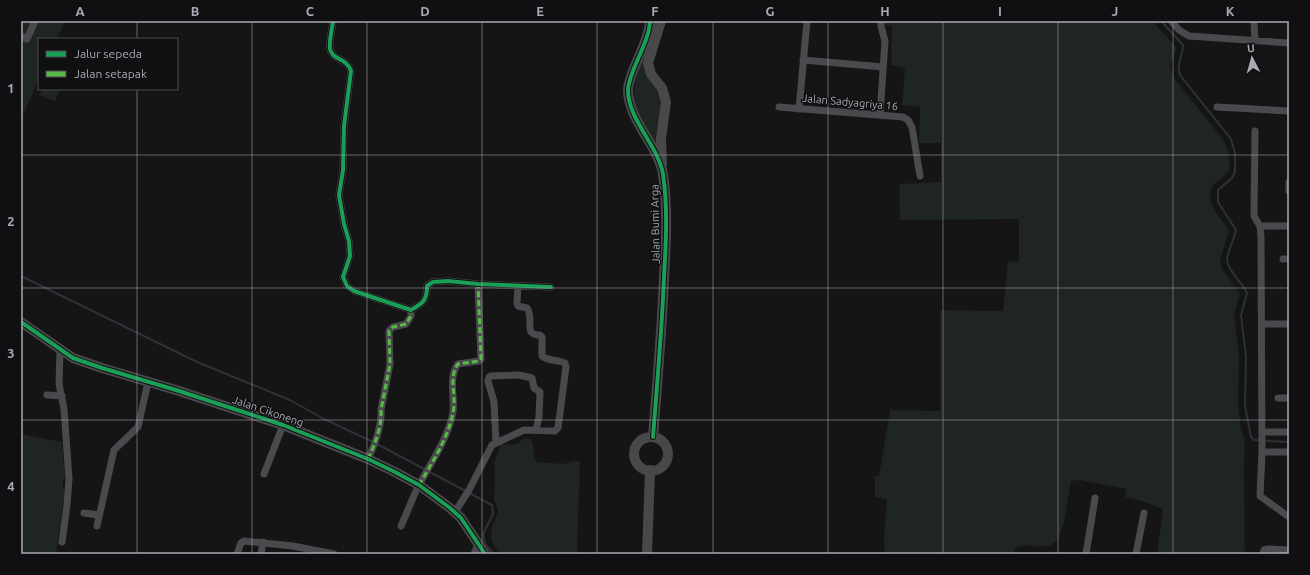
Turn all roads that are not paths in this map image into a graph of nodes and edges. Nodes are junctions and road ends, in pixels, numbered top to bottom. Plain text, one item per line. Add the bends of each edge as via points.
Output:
1 (35, 21) edge
2 (334, 21) edge
3 (650, 21) edge
4 (662, 21) edge
5 (806, 21) edge
6 (881, 21) edge
7 (1171, 21) edge
8 (1254, 21) edge
9 (24, 37) edge
10 (1255, 40) junction
11 (1289, 44) edge
12 (803, 60) junction
13 (883, 67) junction
14 (779, 107) dead end
15 (1217, 107) dead end
16 (799, 108) junction
17 (1289, 111) edge
18 (880, 115) junction
19 (1255, 131) dead end
20 (662, 172) junction
21 (920, 176) dead end
22 (1289, 182) edge
23 (1289, 191) edge
24 (1260, 226) junction
25 (1289, 226) edge
26 (478, 284) junction
27 (518, 286) junction
28 (551, 287) dead end
29 (411, 310) junction
30 (21, 322) edge
31 (1262, 324) junction
32 (1289, 324) edge
33 (62, 351) junction
34 (148, 382) junction
35 (47, 396) dead end
36 (62, 396) junction
37 (1278, 398) dead end
38 (1289, 398) edge
39 (283, 425) junction
40 (536, 430) junction
41 (1289, 432) edge
42 (653, 437) junction
43 (1262, 437) junction
44 (496, 443) junction
45 (1262, 452) junction
46 (1289, 452) edge
47 (368, 459) junction
48 (650, 470) junction
49 (264, 474) dead end
50 (419, 485) junction
51 (1095, 498) dead end
52 (454, 512) junction
53 (84, 513) dead end
54 (1144, 513) dead end
55 (99, 515) junction
56 (1289, 517) edge
57 (97, 526) dead end
58 (401, 526) dead end
59 (62, 542) dead end
60 (263, 542) junction
61 (293, 546) junction
62 (476, 549) edge
63 (1289, 550) edge
64 (319, 552) edge
65 (237, 554) edge
66 (261, 554) edge
67 (291, 554) edge
68 (334, 554) edge
69 (485, 554) edge
70 (647, 554) edge
71 (1086, 554) edge
72 (1136, 554) edge
73 (1263, 554) edge

1 - 9 street
2 - 29 street via 330,50 346,62 351,71 344,126 340,195 350,256 343,277 354,291
3 - 20 street, Jalan Bumi Arga via 628,90 631,106
4 - 20 street via 648,63 651,74 662,88 666,102 662,125
5 - 12 street
6 - 13 street via 885,41
7 - 10 street via 1189,36
8 - 10 street
10 - 11 street
12 - 13 street
12 - 16 street
13 - 18 street
14 - 16 street, Jalan Sadyagriya 16
15 - 17 street
16 - 18 street, Jalan Sadyagriya 16
18 - 21 street, Jalan Sadyagriya 16 via 908,120 912,127
19 - 24 street via 1254,216
20 - 42 street, Jalan Bumi Arga via 666,232 664,294
22 - 23 street
24 - 25 street
24 - 31 street
26 - 27 street
26 - 29 street via 433,282 427,286 427,296 423,303
26 - 50 street via 481,359 458,364 454,370 452,416 443,441
27 - 28 street
27 - 40 street via 518,306 527,308 530,314 530,332 542,337 542,356 545,359 560,361 566,367 558,430
29 - 47 street via 411,316 406,324 393,327 389,331 390,364 376,442
30 - 33 street, Jalan Cikoneng
31 - 32 street
31 - 43 street
33 - 34 street, Jalan Cikoneng via 73,358
33 - 36 street via 59,384
34 - 39 street, Jalan Cikoneng
34 - 55 street via 138,427 114,450
35 - 36 street
36 - 59 street via 69,479
37 - 38 street
39 - 47 street, Jalan Cikoneng
39 - 49 street
40 - 44 street via 524,430
40 - 44 street via 540,392 534,388 532,378 519,375 491,376 488,382 494,402
41 - 43 street
42 - 48 street via 662,441 668,456 659,469
42 - 48 street via 640,441 634,450 639,465
43 - 45 street
44 - 52 street via 492,445 469,490
45 - 46 street
45 - 56 street via 1260,496
47 - 50 street, Jalan Cikoneng
48 - 70 street
50 - 52 street, Jalan Cikoneng
50 - 58 street
51 - 71 street
52 - 62 street, Jalan Cikoneng via 463,522
53 - 55 street
54 - 72 street
55 - 57 street
60 - 61 street
60 - 65 street via 244,541
60 - 66 street
61 - 64 street
61 - 67 street
62 - 69 street, Jalan Cikoneng
63 - 73 street via 1268,549 1264,550
64 - 68 street

